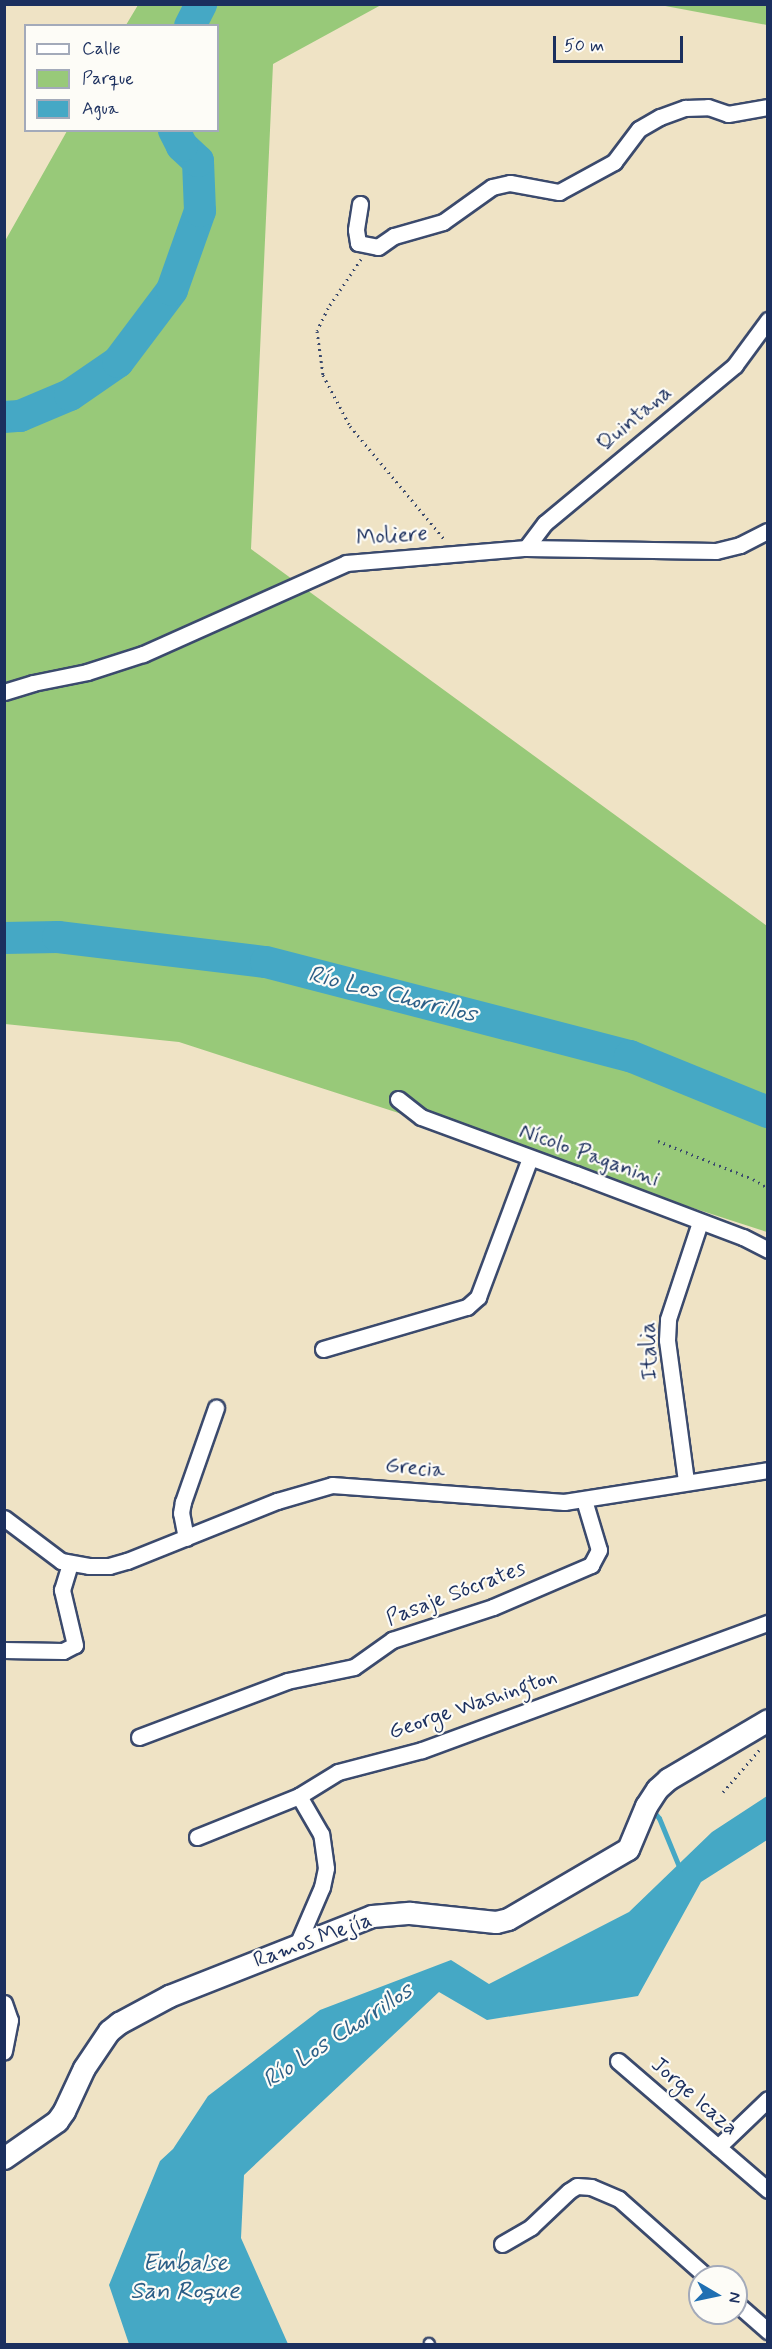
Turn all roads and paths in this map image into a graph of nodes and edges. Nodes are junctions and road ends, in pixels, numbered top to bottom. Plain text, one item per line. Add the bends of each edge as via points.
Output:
1 (768, 107) edge
2 (360, 204) dead end
3 (370, 247) junction
4 (768, 320) edge
5 (768, 531) edge
6 (526, 548) junction
7 (449, 556) junction
8 (4, 692) edge
9 (398, 1098) dead end
10 (658, 1141) dead end
11 (530, 1158) junction
12 (768, 1188) edge
13 (700, 1222) junction
14 (768, 1250) edge
15 (323, 1349) dead end
16 (216, 1408) dead end
17 (768, 1470) edge
18 (687, 1481) junction
19 (584, 1500) junction
20 (4, 1518) edge
21 (186, 1538) junction
22 (70, 1564) junction
23 (768, 1623) edge
24 (4, 1650) edge
25 (768, 1720) edge
26 (139, 1737) dead end
27 (766, 1742) dead end
28 (723, 1792) dead end
29 (299, 1796) junction
30 (197, 1837) dead end
31 (297, 1945) junction
32 (4, 2003) edge
33 (4, 2051) edge
34 (618, 2061) dead end
35 (768, 2099) edge
36 (718, 2147) junction
37 (4, 2158) edge
38 (768, 2190) edge
39 (501, 2244) dead end
40 (693, 2265) edge
41 (748, 2314) edge
42 (768, 2331) edge

1 - 3 street via 728,114 708,107 685,108 639,129 614,162 559,192 510,183 492,186 443,222 416,228 378,247
2 - 3 street via 358,243
3 - 7 path via 317,331 323,375 350,426 445,540
4 - 6 street, Quintana via 735,364 545,523
5 - 6 street, Moliere via 740,545 716,551
6 - 7 street, Moliere
7 - 8 street, Moliere via 346,563 143,654
9 - 11 street, Nícolo Paganini via 421,1117
10 - 12 path
11 - 13 street, Nícolo Paganini
11 - 15 street via 478,1297 467,1307
13 - 14 street, Nícolo Paganini
13 - 18 street, Italia via 668,1319 667,1340
16 - 21 street via 183,1502
17 - 18 street, Grecia
18 - 19 street, Grecia
19 - 21 street, Grecia via 543,1502 332,1485 277,1501
19 - 26 street, Pasaje Sócrates via 599,1550 591,1565 493,1606 392,1640 354,1667 287,1681
20 - 22 street via 48,1554
21 - 22 street, Grecia via 109,1566
22 - 24 street via 62,1590 75,1645 63,1651
23 - 29 street, George Washington via 422,1749 338,1772
25 - 31 street, Ramos Mejía via 662,1784 646,1806 628,1848 508,1919 496,1922 395,1913 372,1916
27 - 28 path
29 - 30 street, George Washington
29 - 31 street via 321,1834 326,1868
31 - 37 street, Ramos Mejía via 169,1996 119,2023 84,2068 57,2121
32 - 33 street via 10,2020
34 - 36 street, Jorge Icaza
35 - 36 street
36 - 38 street, Jorge Icaza
39 - 40 street via 531,2227 569,2191 577,2186 591,2187 619,2199
41 - 42 street

